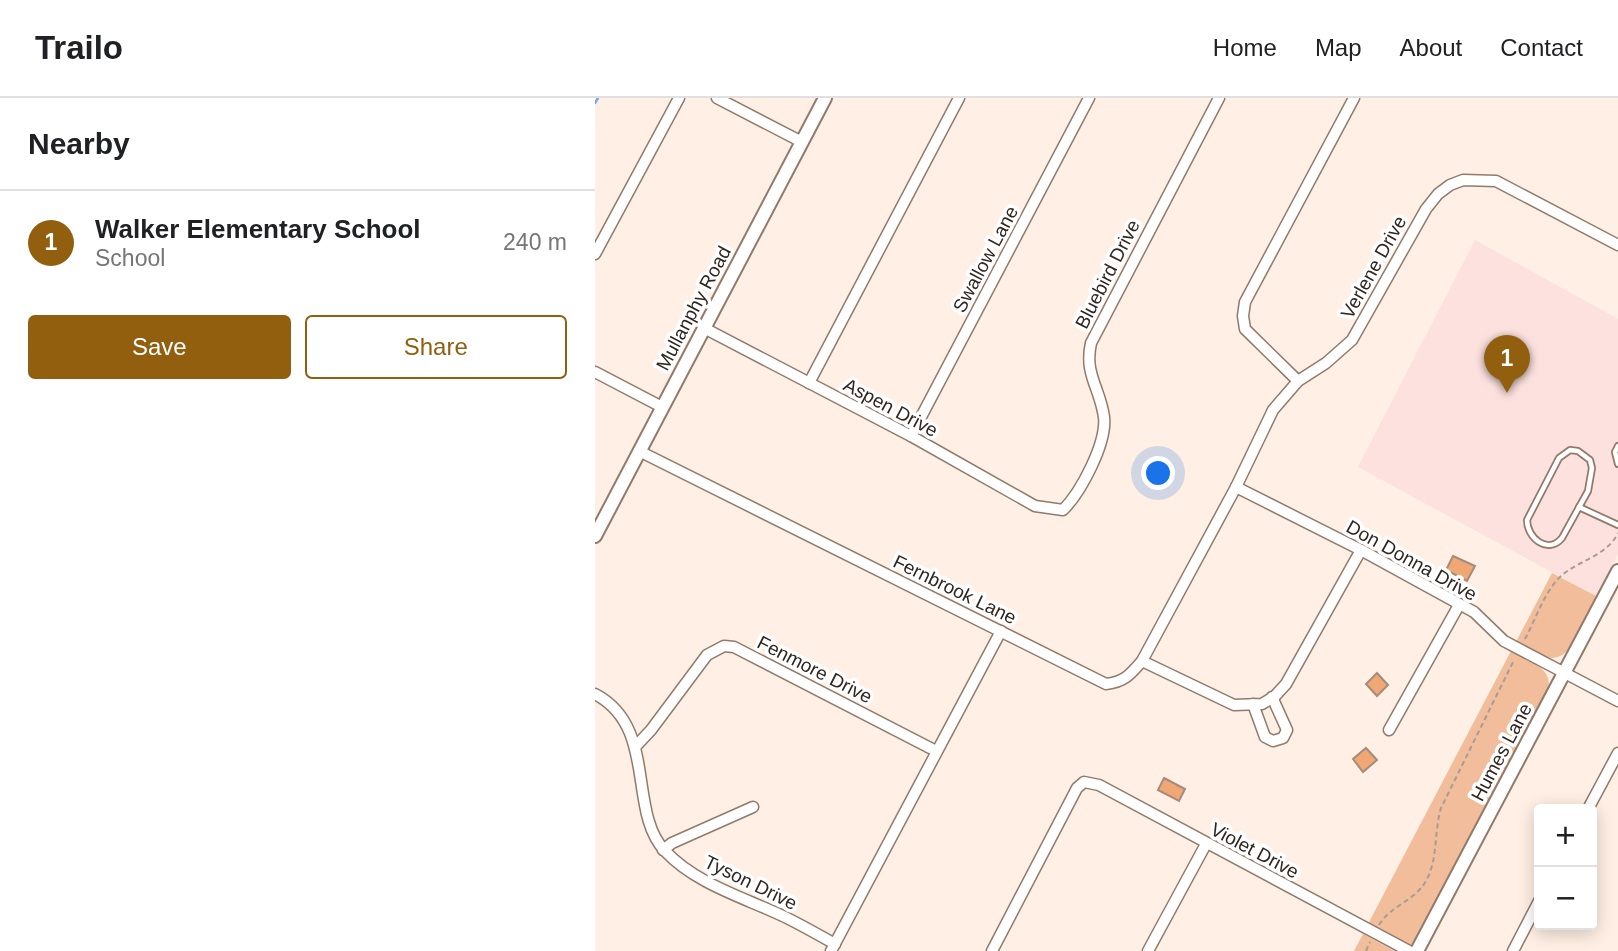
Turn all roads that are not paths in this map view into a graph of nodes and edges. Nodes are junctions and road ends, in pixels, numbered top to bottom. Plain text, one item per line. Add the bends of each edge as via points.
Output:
1 (679, 98) edge
2 (717, 98) edge
3 (825, 98) edge
4 (959, 98) edge
5 (1089, 98) edge
6 (1219, 98) edge
7 (1354, 98) edge
8 (802, 142) junction
9 (1618, 245) edge
10 (595, 254) edge
11 (703, 328) junction
12 (595, 372) edge
13 (1298, 381) junction
14 (809, 383) junction
15 (662, 407) junction
16 (911, 436) junction
17 (1618, 446) edge
18 (639, 451) junction
19 (1618, 464) edge
20 (1236, 487) junction
21 (1579, 507) junction
22 (1063, 510) joint
23 (1618, 525) edge
24 (595, 536) edge
25 (1361, 550) junction
26 (1618, 571) edge
27 (1459, 604) junction
28 (1001, 631) junction
29 (1142, 661) junction
30 (1564, 673) junction
31 (595, 694) edge
32 (1272, 697) junction
33 (1618, 701) edge
34 (1253, 704) junction
35 (1389, 730) dead end
36 (635, 747) junction
37 (936, 751) junction
38 (1618, 753) edge
39 (1591, 804) edge
40 (753, 807) dead end
41 (1206, 844) junction
42 (663, 850) junction
43 (1534, 911) edge
44 (833, 947) edge
45 (996, 949) edge
46 (1148, 951) edge
47 (1409, 951) edge
48 (1417, 951) edge
49 (1513, 951) edge

1 - 10 street
2 - 8 street
3 - 8 street, Mullanphy Road
4 - 14 street
5 - 16 street, Swallow Lane
6 - 22 street, Bluebird Drive via 1091,343 1089,373 1104,416 1101,443 1080,488
7 - 13 street via 1245,302 1245,329
8 - 11 street, Mullanphy Road
9 - 13 street, Verlene Drive via 1496,181 1463,180 1450,185 1426,209 1352,340
11 - 14 street, Aspen Drive
11 - 15 street, Mullanphy Road
12 - 15 street
13 - 20 street, Verlene Drive via 1273,410
14 - 16 street, Aspen Drive
15 - 18 street, Mullanphy Road
16 - 22 street, Aspen Drive via 1035,506
17 - 19 lane
18 - 24 street, Mullanphy Road
18 - 28 street, Fernbrook Lane
20 - 25 street, Don Donna Drive
20 - 29 street, Verlene Drive
21 - 21 lane via 1592,468 1584,454 1570,450 1551,471 1527,520 1529,531 1539,542 1558,543
21 - 23 lane
25 - 27 street, Don Donna Drive
25 - 32 street via 1286,684
26 - 30 street, Humes Lane
27 - 30 street, Don Donna Drive via 1504,641
27 - 35 street
28 - 29 street, Fernbrook Lane via 1105,684 1128,678
28 - 37 street
29 - 34 street via 1234,705
30 - 33 street, Don Donna Drive
30 - 48 street, Humes Lane
31 - 36 street, Tyson Drive via 619,714
32 - 34 street
32 - 34 street via 1287,730 1278,741 1265,737
36 - 37 street, Fenmore Drive via 707,655 724,646 734,647
36 - 42 street, Tyson Drive via 648,821
37 - 44 street
38 - 39 street
40 - 42 street
41 - 45 street, Violet Drive via 1099,785 1084,782
41 - 46 street
41 - 47 street, Violet Drive
42 - 44 street, Tyson Drive via 685,869 788,918
43 - 49 street

